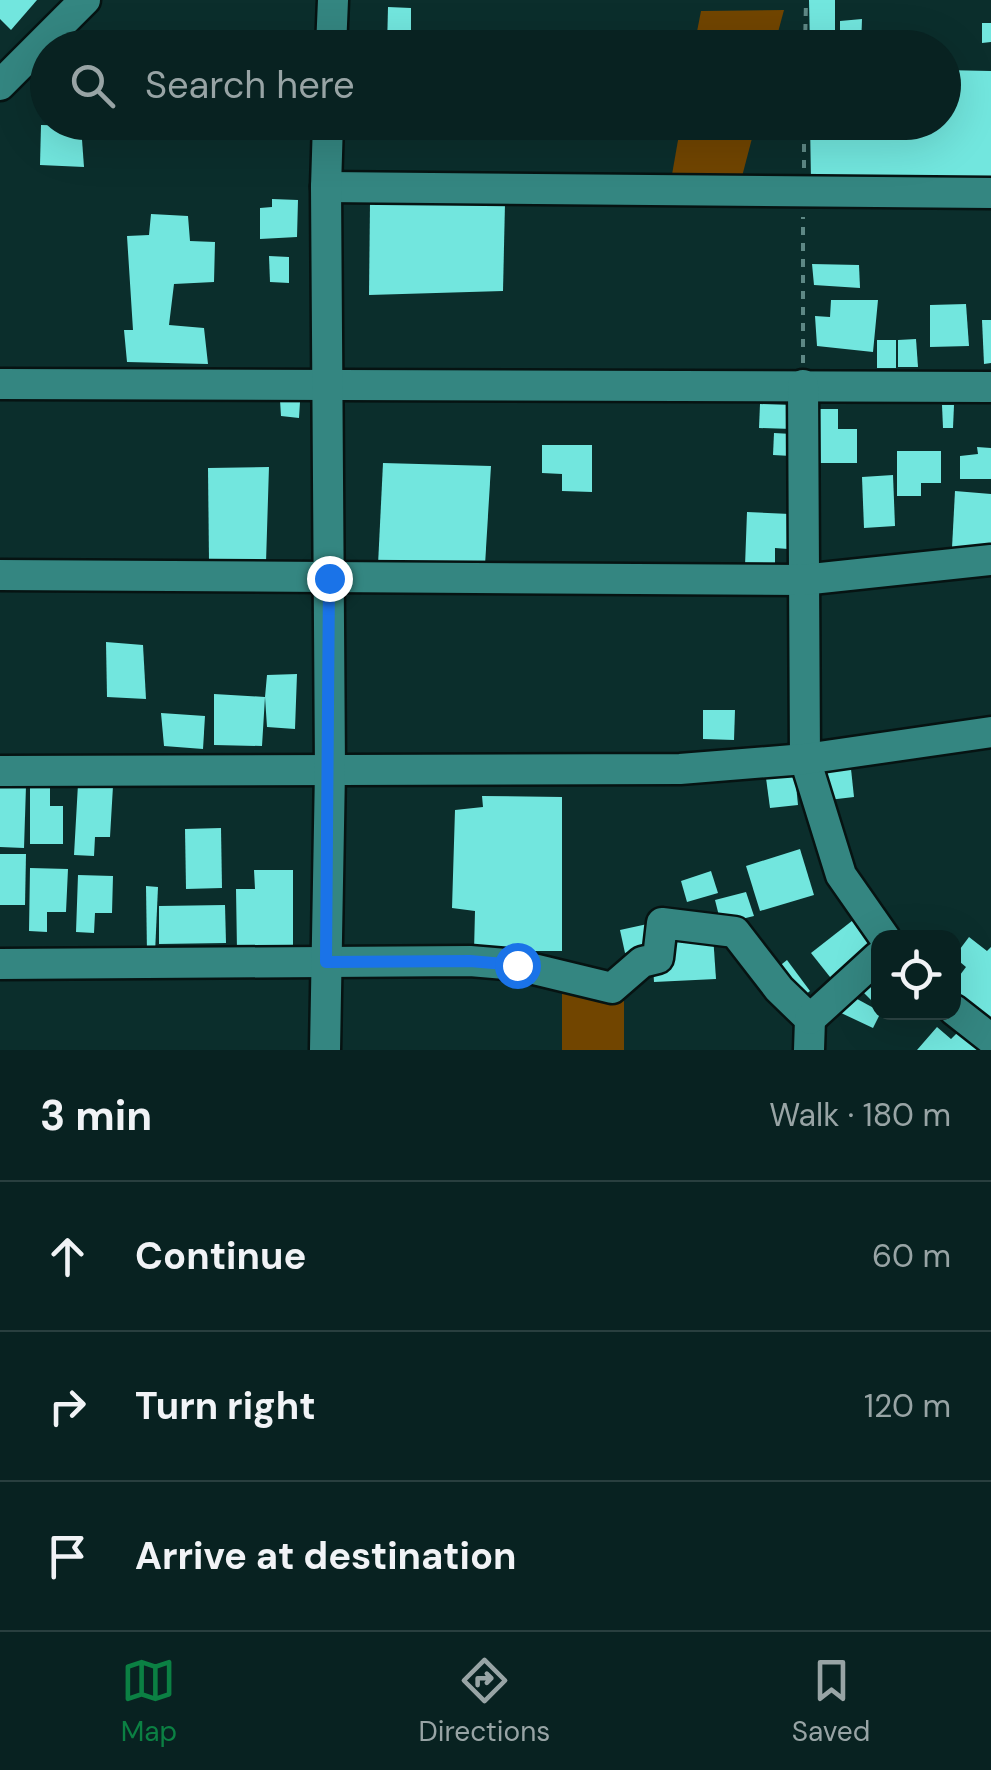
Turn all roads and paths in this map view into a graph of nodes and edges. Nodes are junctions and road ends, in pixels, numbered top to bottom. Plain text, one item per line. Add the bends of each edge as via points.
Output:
1 (85, 0) edge
2 (333, 0) edge
3 (806, 0) edge
4 (55, 30) edge
5 (332, 30) edge
6 (805, 30) edge
7 (30, 54) edge
8 (0, 84) edge
9 (327, 140) edge
10 (804, 140) edge
11 (326, 187) junction
12 (804, 193) junction
13 (991, 193) edge
14 (328, 382) junction
15 (0, 384) edge
16 (803, 385) junction
17 (991, 387) edge
18 (991, 560) edge
19 (0, 576) edge
20 (329, 578) junction
21 (802, 580) junction
22 (991, 732) edge
23 (806, 759) junction
24 (0, 770) edge
25 (330, 770) junction
26 (879, 930) edge
27 (115, 948) dead end
28 (0, 950) edge
29 (326, 962) junction
30 (0, 964) edge
31 (871, 965) edge
32 (961, 1015) edge
33 (810, 1035) edge
34 (991, 1039) edge
35 (325, 1050) edge

1 - 4 street
2 - 5 street
3 - 6 path
7 - 8 street
9 - 11 street
10 - 12 path
11 - 12 street
11 - 14 street
12 - 13 street
12 - 16 path
14 - 15 street
14 - 16 street
14 - 20 street
16 - 17 street
16 - 21 street
18 - 21 street
19 - 20 street
20 - 21 street
20 - 25 street
21 - 23 street
22 - 23 street
23 - 25 street via 680,768
23 - 26 street via 841,875
24 - 25 street
25 - 29 street
27 - 28 street
29 - 30 street
29 - 33 street via 517,965 612,988 642,962 658,958 662,923 735,932
29 - 35 street
31 - 33 street
32 - 34 street

